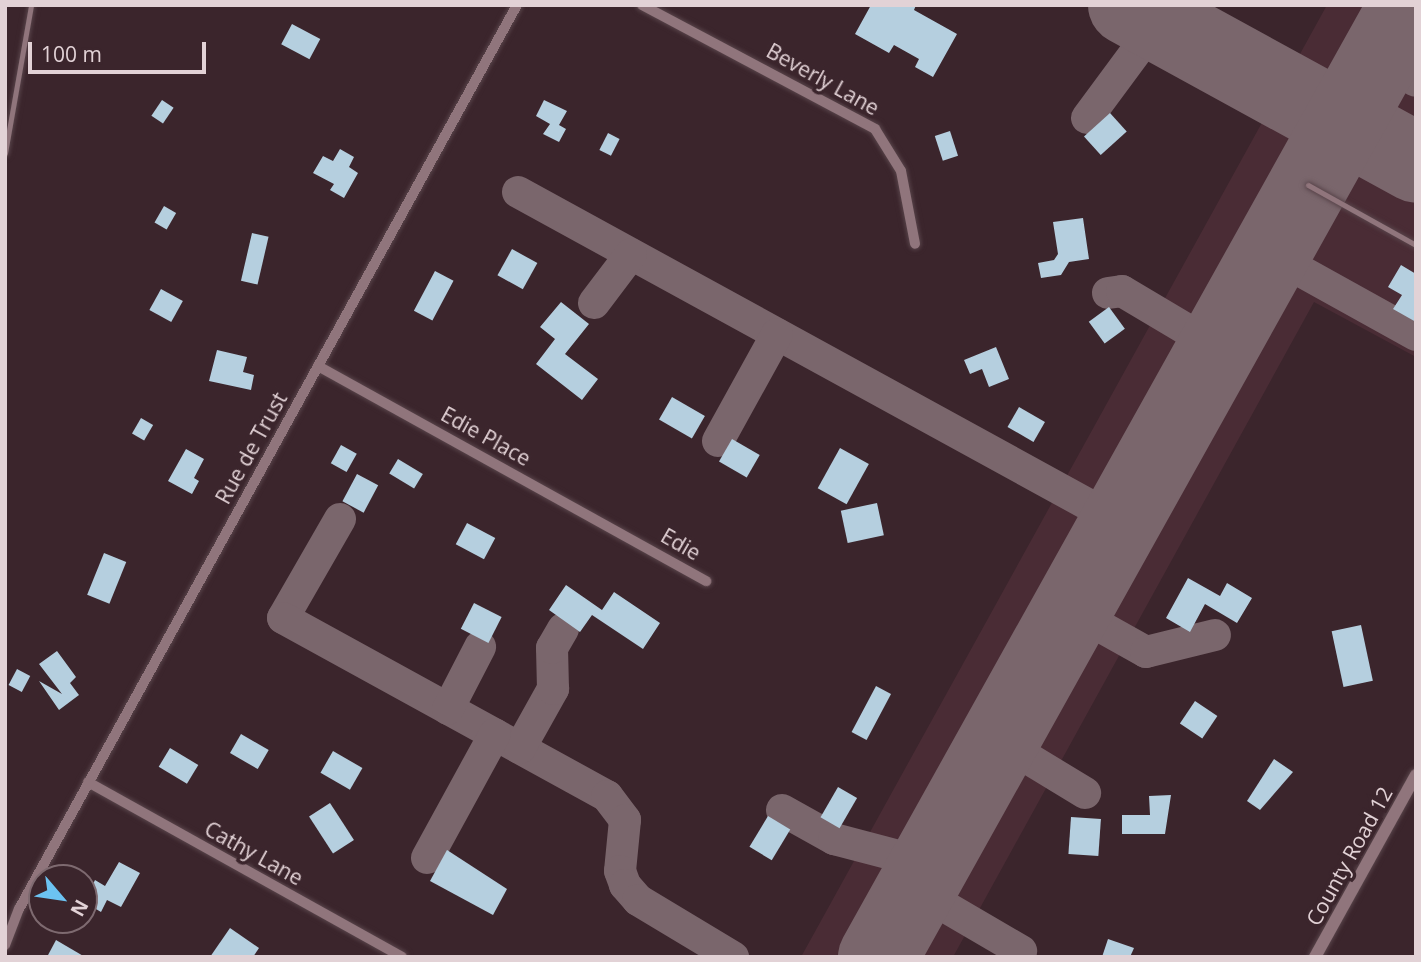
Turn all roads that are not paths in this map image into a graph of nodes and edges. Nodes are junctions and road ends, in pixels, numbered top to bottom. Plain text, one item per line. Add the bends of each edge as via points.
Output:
1 (31, 5) edge
2 (517, 5) edge
3 (642, 5) edge
4 (5, 153) edge
5 (1308, 185) dead end
6 (915, 244) dead end
7 (1416, 245) edge
8 (318, 366) junction
9 (636, 541) joint
10 (706, 581) dead end
11 (1416, 775) edge
12 (88, 782) junction
13 (19, 909) junction
14 (5, 925) edge
15 (5, 945) edge
16 (402, 957) edge
17 (1315, 957) edge

1 - 4 lane
2 - 8 street, Rue de Trust
3 - 6 street, Beverly Lane via 875,129 901,171
5 - 7 lane
8 - 9 street, Edie Place
8 - 12 street, Rue de Trust
9 - 10 street, Edie
11 - 17 street, County Road 12
12 - 13 street, Rue de Trust
12 - 16 street, Cathy Lane
13 - 14 street, Rue de Trust
13 - 15 street, Rue de Trust

